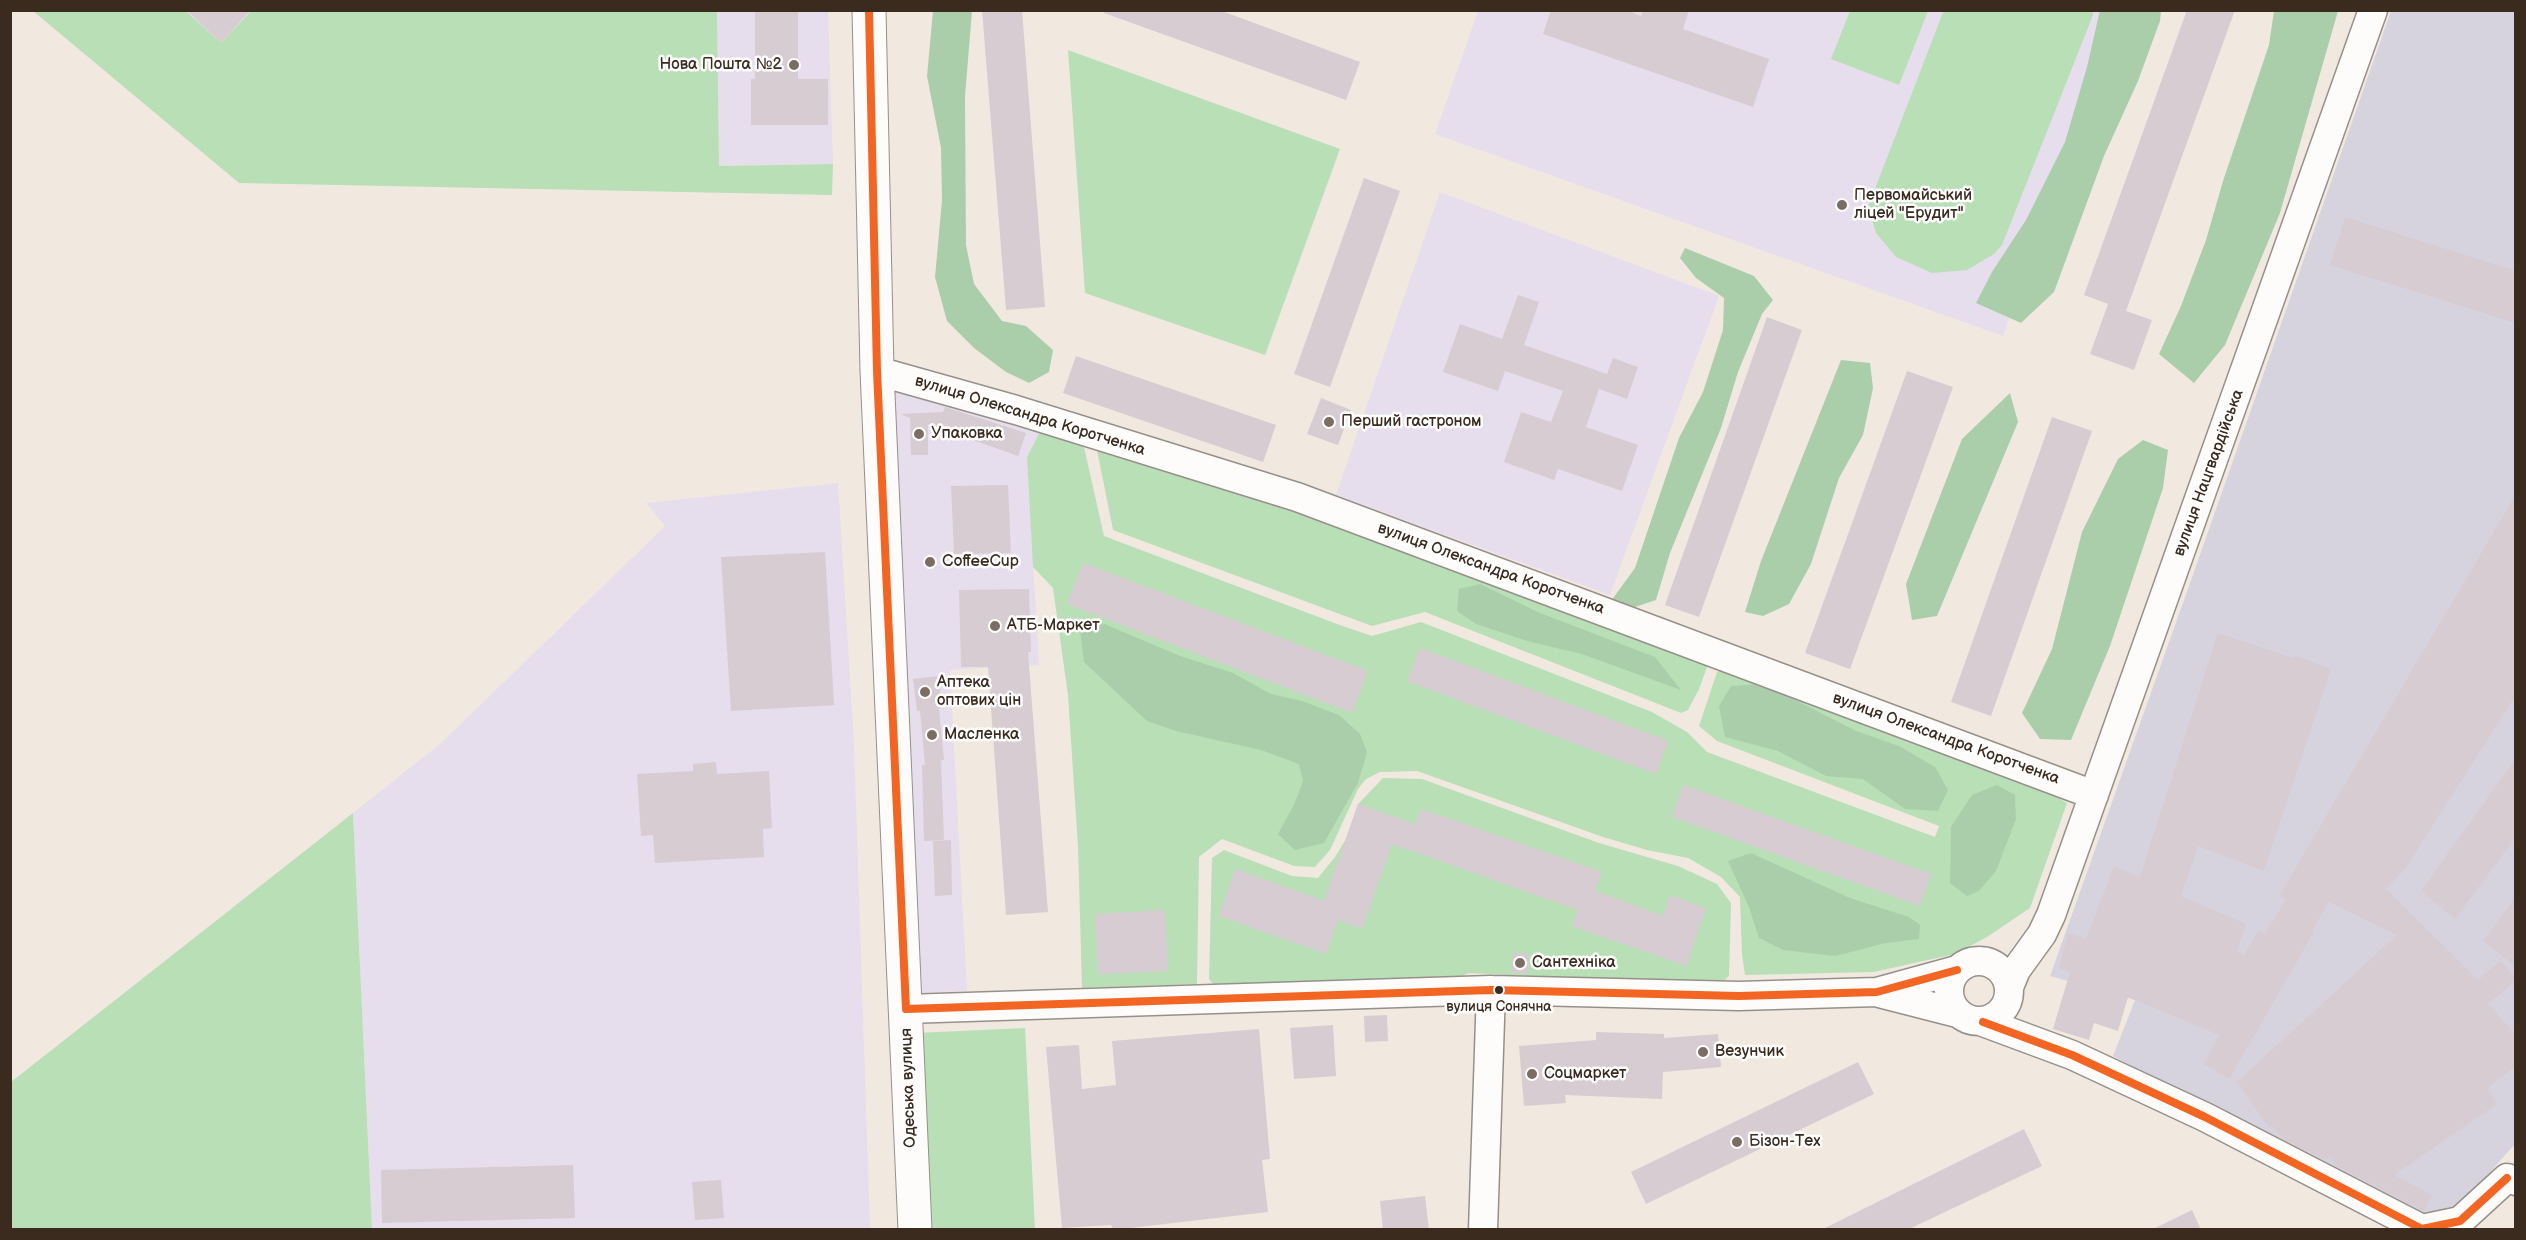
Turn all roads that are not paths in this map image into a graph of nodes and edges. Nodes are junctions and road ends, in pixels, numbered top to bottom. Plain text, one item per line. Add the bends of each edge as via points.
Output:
1 (869, 10) edge
2 (2373, 10) edge
3 (877, 371) junction
4 (2094, 795) junction
5 (2042, 934) junction
6 (1966, 965) junction
7 (1491, 990) junction
8 (1877, 992) junction
9 (2009, 992) junction
10 (906, 1010) junction
11 (1957, 1013) junction
12 (1983, 1022) junction
13 (2072, 1055) junction
14 (2516, 1181) edge
15 (915, 1230) edge
16 (1483, 1230) edge

1 - 3 main road, Одеська вулиця
2 - 4 street, вулиця Нацгвардійська
3 - 4 street, вулиця Олександра Коротченка via 1297,497
3 - 10 main road, Одеська вулиця
4 - 5 street, вулиця Нацгвардійська
5 - 6 street
5 - 9 street, вулиця Нацгвардійська via 2025,956
6 - 8 street
6 - 9 street via 1993,964 2006,978
6 - 11 street via 1948,987 1951,1005
7 - 8 street via 1739,996
7 - 10 street
7 - 16 street
8 - 11 street
9 - 12 street via 2000,1013
9 - 13 street via 2047,1035
10 - 15 main road, Одеська вулиця
11 - 12 street
12 - 13 street
13 - 14 street via 2205,1117 2422,1229 2460,1221 2507,1178

